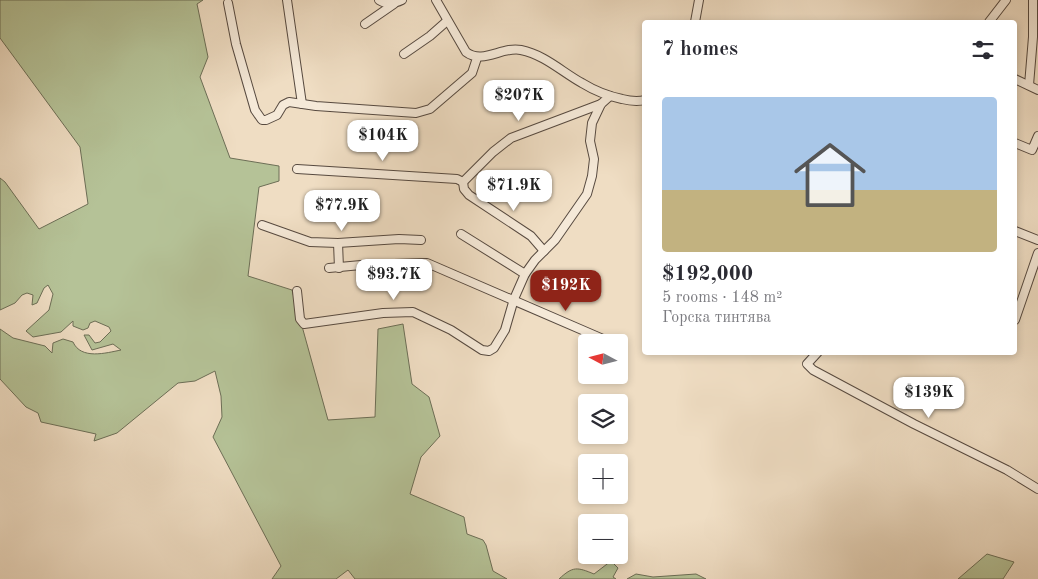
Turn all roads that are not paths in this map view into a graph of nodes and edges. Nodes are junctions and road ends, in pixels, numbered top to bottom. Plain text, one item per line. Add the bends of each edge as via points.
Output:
1 (287, 0) edge
2 (378, 0) edge
3 (436, 0) edge
4 (699, 0) edge
5 (1006, 0) edge
6 (1033, 0) edge
7 (228, 2) dead end
8 (398, 2) edge
9 (695, 20) edge
10 (991, 20) edge
11 (447, 21) junction
12 (365, 24) dead end
13 (404, 54) dead end
14 (477, 58) junction
15 (1017, 80) edge
16 (1029, 86) junction
17 (1038, 90) edge
18 (610, 96) junction
19 (642, 101) edge
20 (302, 104) junction
21 (601, 104) junction
22 (1038, 136) edge
23 (1017, 145) edge
24 (297, 169) dead end
25 (463, 182) junction
26 (262, 225) dead end
27 (1017, 232) edge
28 (461, 234) dead end
29 (421, 240) dead end
30 (1038, 240) edge
31 (338, 243) junction
32 (544, 252) junction
33 (1038, 253) edge
34 (328, 268) dead end
35 (339, 268) junction
36 (525, 274) junction
37 (296, 290) dead end
38 (514, 299) junction
39 (1017, 314) edge
40 (590, 334) edge
41 (815, 355) edge
42 (1038, 489) edge

1 - 20 street
2 - 8 street
3 - 11 street
4 - 9 street
5 - 10 street
6 - 16 street
7 - 20 street via 243,71 259,116 262,120 270,120 286,103
8 - 12 street
11 - 13 street
11 - 14 street via 466,52
14 - 18 street via 507,49 526,51
14 - 20 street via 472,73 426,110 416,113
15 - 16 street
16 - 17 street
18 - 19 street
18 - 21 street
21 - 25 street via 511,138
21 - 32 street via 590,133 594,159 587,194
22 - 23 street via 1032,150
24 - 25 street via 397,174
25 - 32 street via 469,195 530,236
26 - 31 street via 310,242
27 - 30 street
28 - 36 street
29 - 31 street
31 - 35 street
32 - 36 street
33 - 39 street
34 - 35 street
35 - 38 street via 427,263
36 - 38 street
37 - 38 street via 302,323 413,312 451,330 482,350 490,351 505,330
38 - 40 street
41 - 42 street via 807,364 813,370

